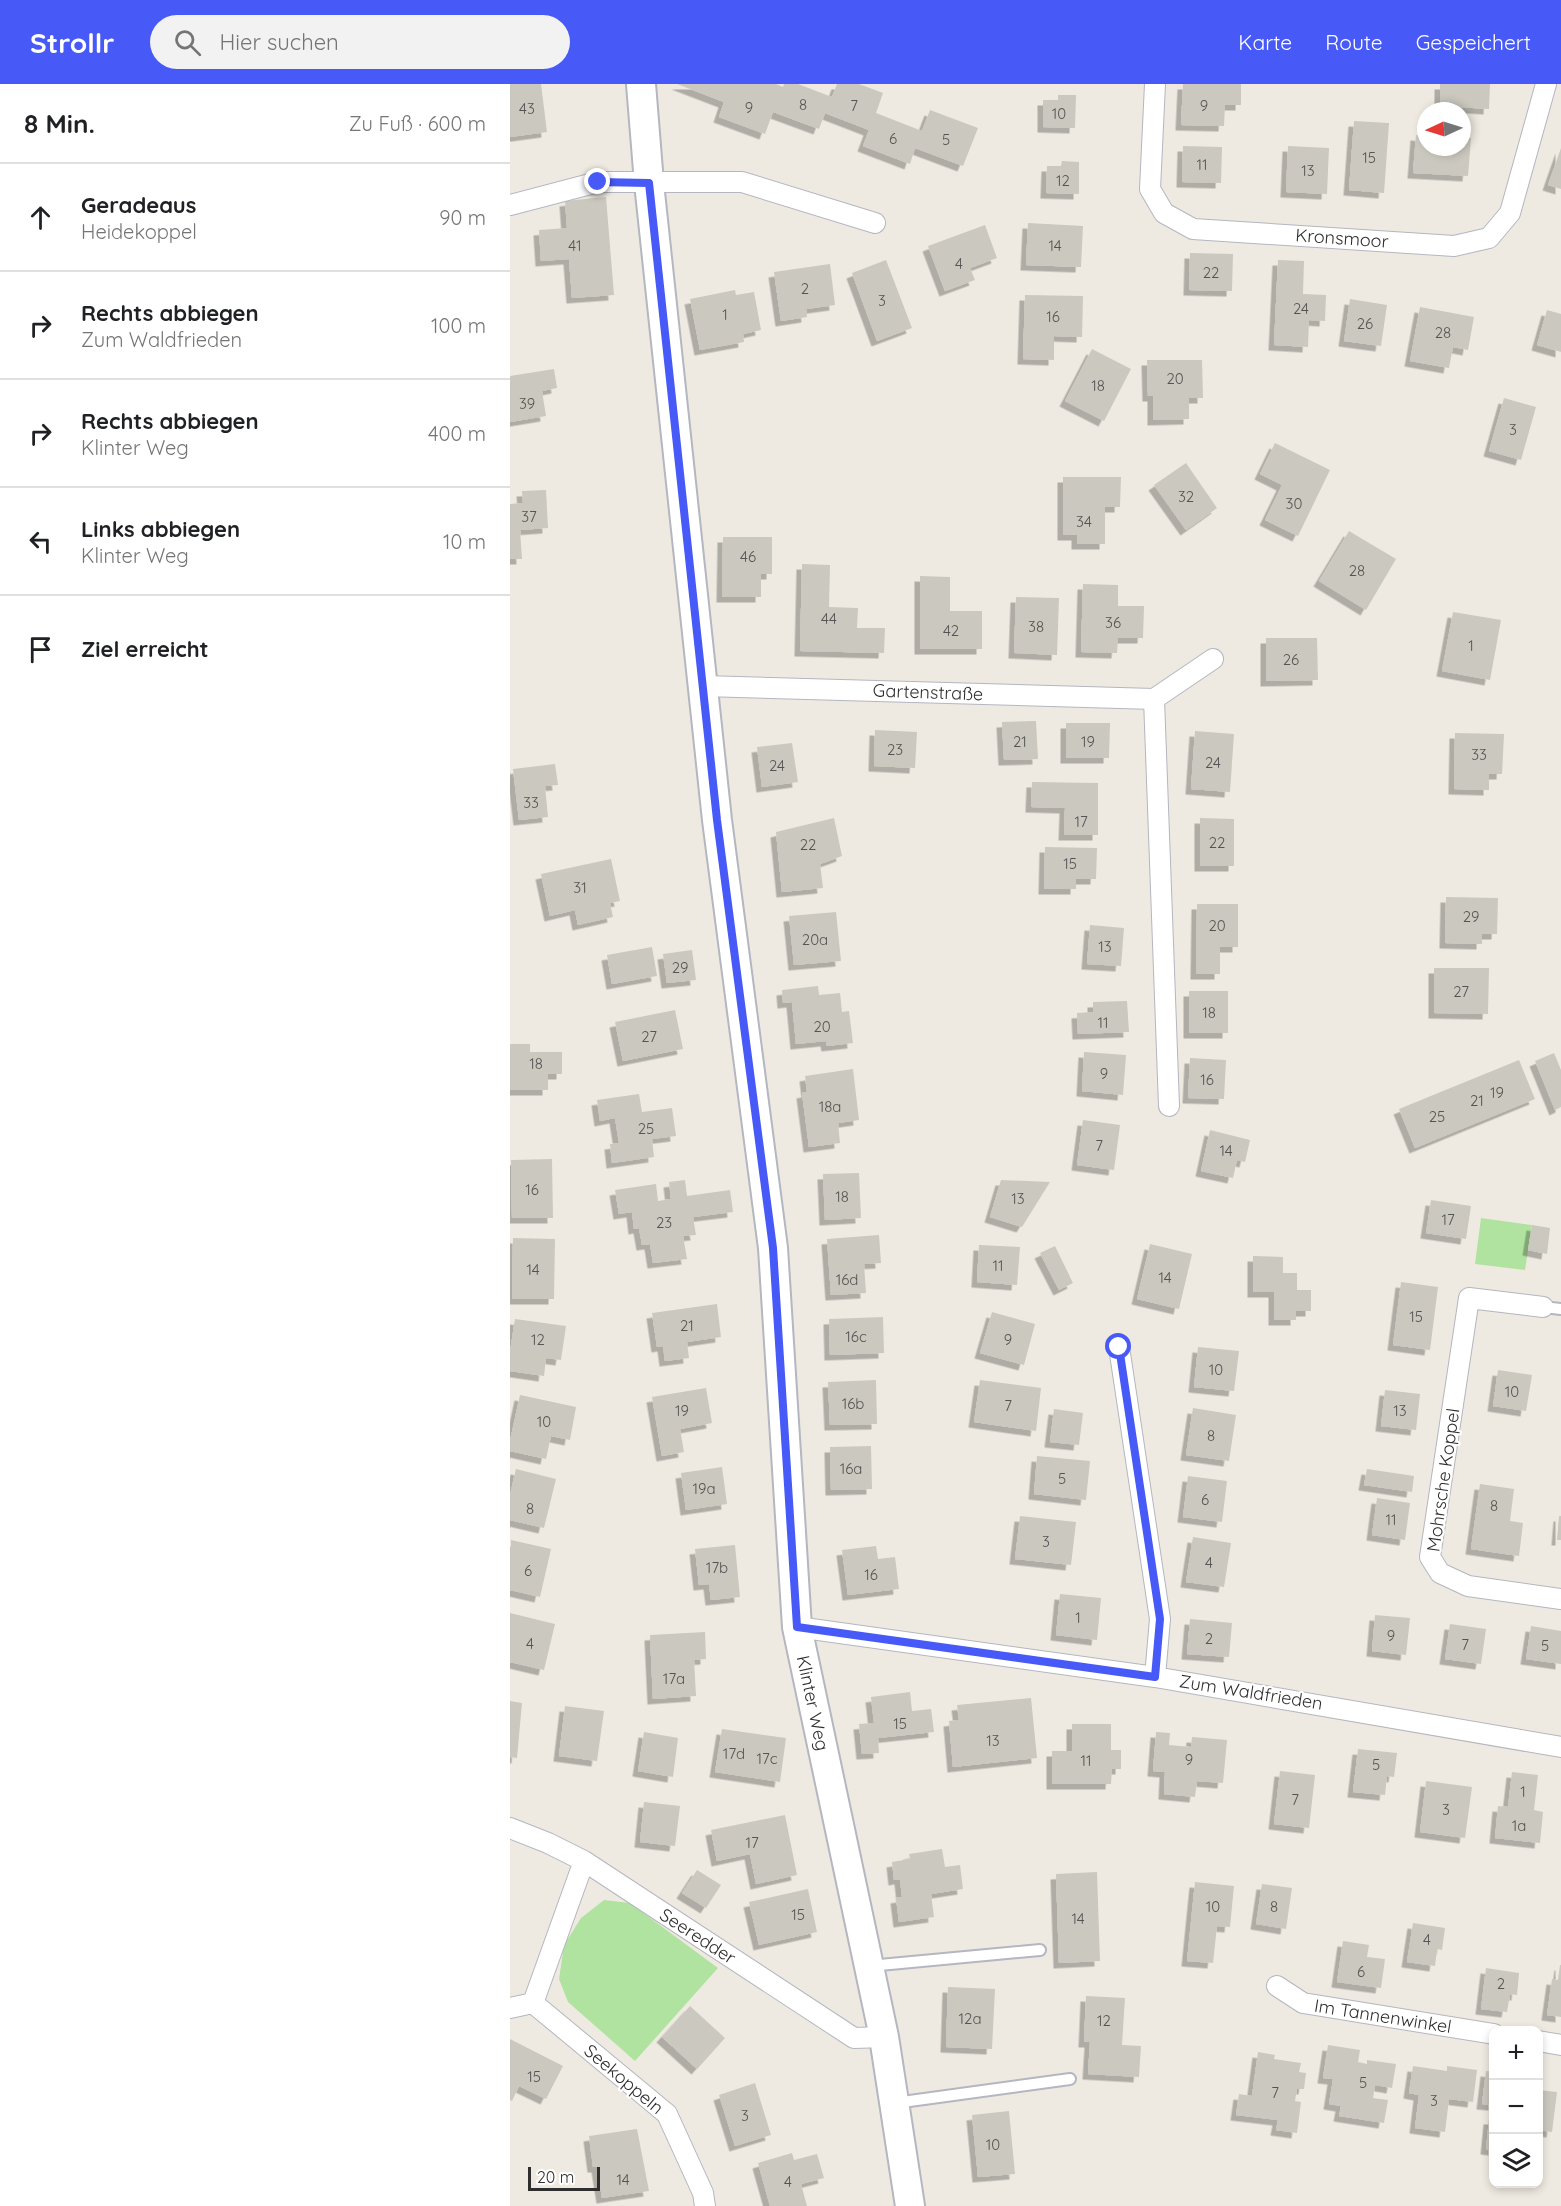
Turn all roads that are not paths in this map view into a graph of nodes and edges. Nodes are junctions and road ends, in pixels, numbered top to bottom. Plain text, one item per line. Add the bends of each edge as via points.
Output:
1 (641, 84) edge
2 (1155, 84) edge
3 (1546, 84) edge
4 (649, 183) junction
5 (510, 205) edge
6 (875, 224) dead end
7 (1213, 659) dead end
8 (703, 686) junction
9 (1154, 699) junction
10 (1168, 1106) dead end
11 (1552, 1308) edge
12 (1119, 1347) dead end
13 (1561, 1599) edge
14 (797, 1627) junction
15 (1155, 1677) junction
16 (1561, 1747) edge
17 (510, 1828) edge
18 (584, 1861) junction
19 (1040, 1950) dead end
20 (869, 1966) junction
21 (1277, 1986) dead end
22 (533, 2003) junction
23 (510, 2008) edge
24 (1489, 2033) edge
25 (884, 2037) junction
26 (1543, 2042) edge
27 (1561, 2045) edge
28 (1070, 2079) dead end
29 (894, 2103) junction
30 (705, 2206) edge
31 (910, 2206) edge

1 - 4 street, Klinter Weg
2 - 3 street, Kronsmoor via 1150,189 1164,213 1193,229 1454,246 1489,238 1510,213
4 - 5 street via 598,182
4 - 6 street via 742,182
4 - 8 street, Klinter Weg
7 - 9 street
8 - 9 street, Gartenstraße
8 - 14 street, Klinter Weg via 773,1248
9 - 10 street
11 - 13 street, Mohrsche Koppel via 1469,1298 1430,1557 1440,1573 1468,1586
12 - 15 street via 1160,1619
14 - 15 street, Zum Waldfrieden
14 - 20 street, Klinter Weg
15 - 16 street, Zum Waldfrieden
17 - 18 street, Seeredder
18 - 22 street
18 - 25 street, Seeredder via 854,2038
19 - 20 lane
20 - 25 street, Klinter Weg
21 - 24 street, Im Tannenwinkel via 1304,2003
22 - 23 street
22 - 30 street, Seekoppeln via 667,2114 703,2193
25 - 29 street, Klinter Weg
26 - 27 street
28 - 29 lane
29 - 31 street, Klinter Weg

